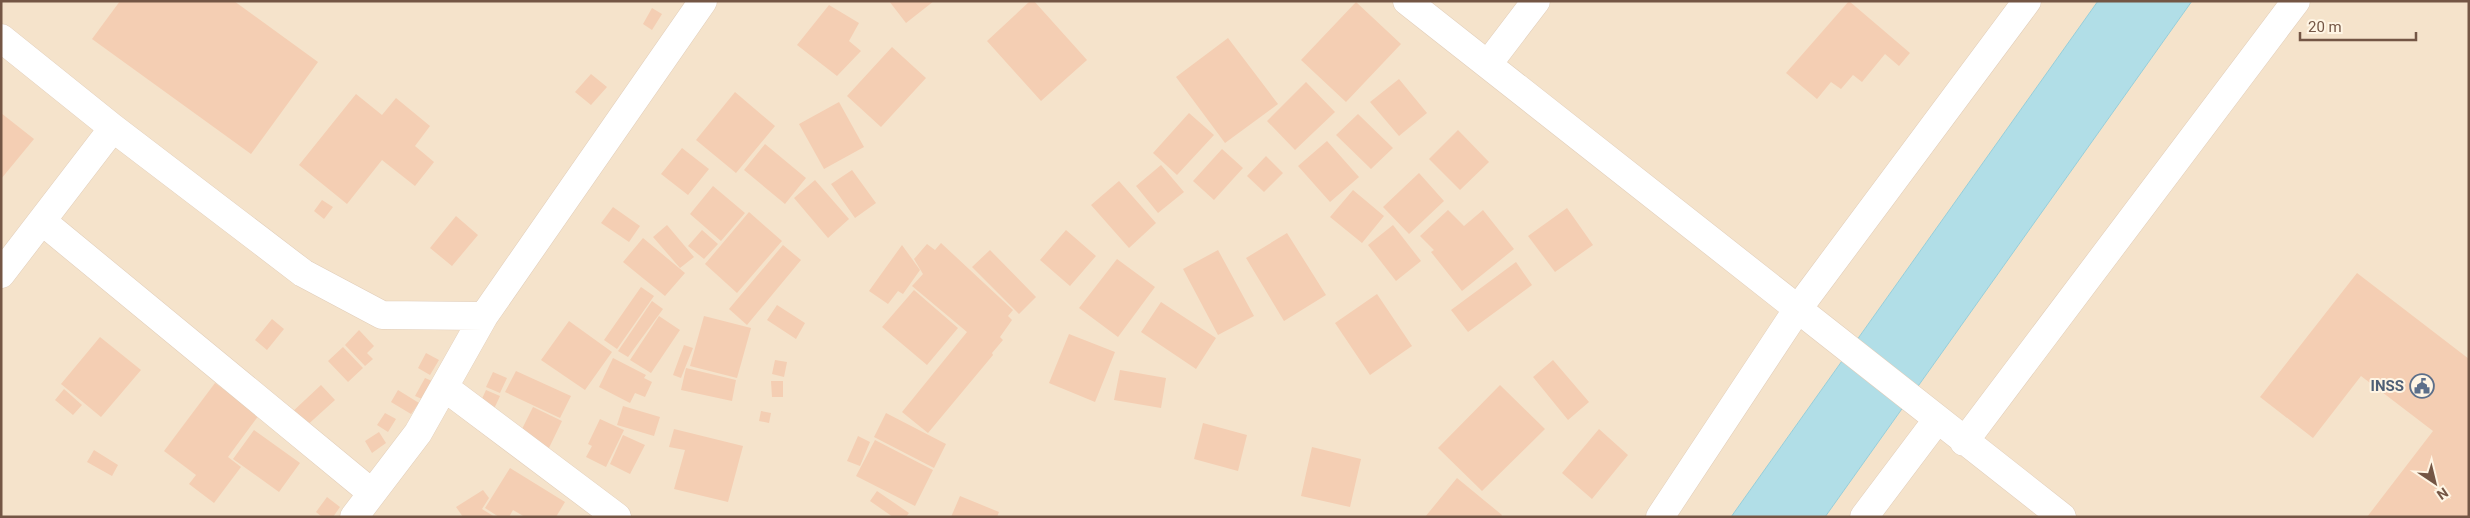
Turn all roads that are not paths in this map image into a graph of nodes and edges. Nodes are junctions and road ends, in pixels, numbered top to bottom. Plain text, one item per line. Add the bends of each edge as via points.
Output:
1 (703, 1) edge
2 (1407, 1) edge
3 (1536, 1) edge
4 (2027, 1) edge
5 (2296, 1) edge
6 (1, 38) edge
7 (1488, 64) junction
8 (113, 128) junction
9 (42, 221) junction
10 (1, 274) edge
11 (1797, 310) junction
12 (484, 316) junction
13 (444, 387) junction
14 (1927, 412) junction
15 (1964, 442) junction
16 (372, 493) junction
17 (354, 517) edge
18 (617, 517) edge
19 (1660, 517) edge
20 (1864, 517) edge
21 (2062, 517) edge

1 - 12 street
2 - 7 street
3 - 7 street
4 - 11 street
5 - 15 street
6 - 8 street
7 - 11 street
8 - 9 street
8 - 12 street via 303,273 382,315
9 - 10 street
9 - 16 street
11 - 14 street
11 - 19 street
12 - 13 street
13 - 16 street via 418,433
13 - 18 street
14 - 15 street
14 - 20 street
15 - 21 street
16 - 17 street

